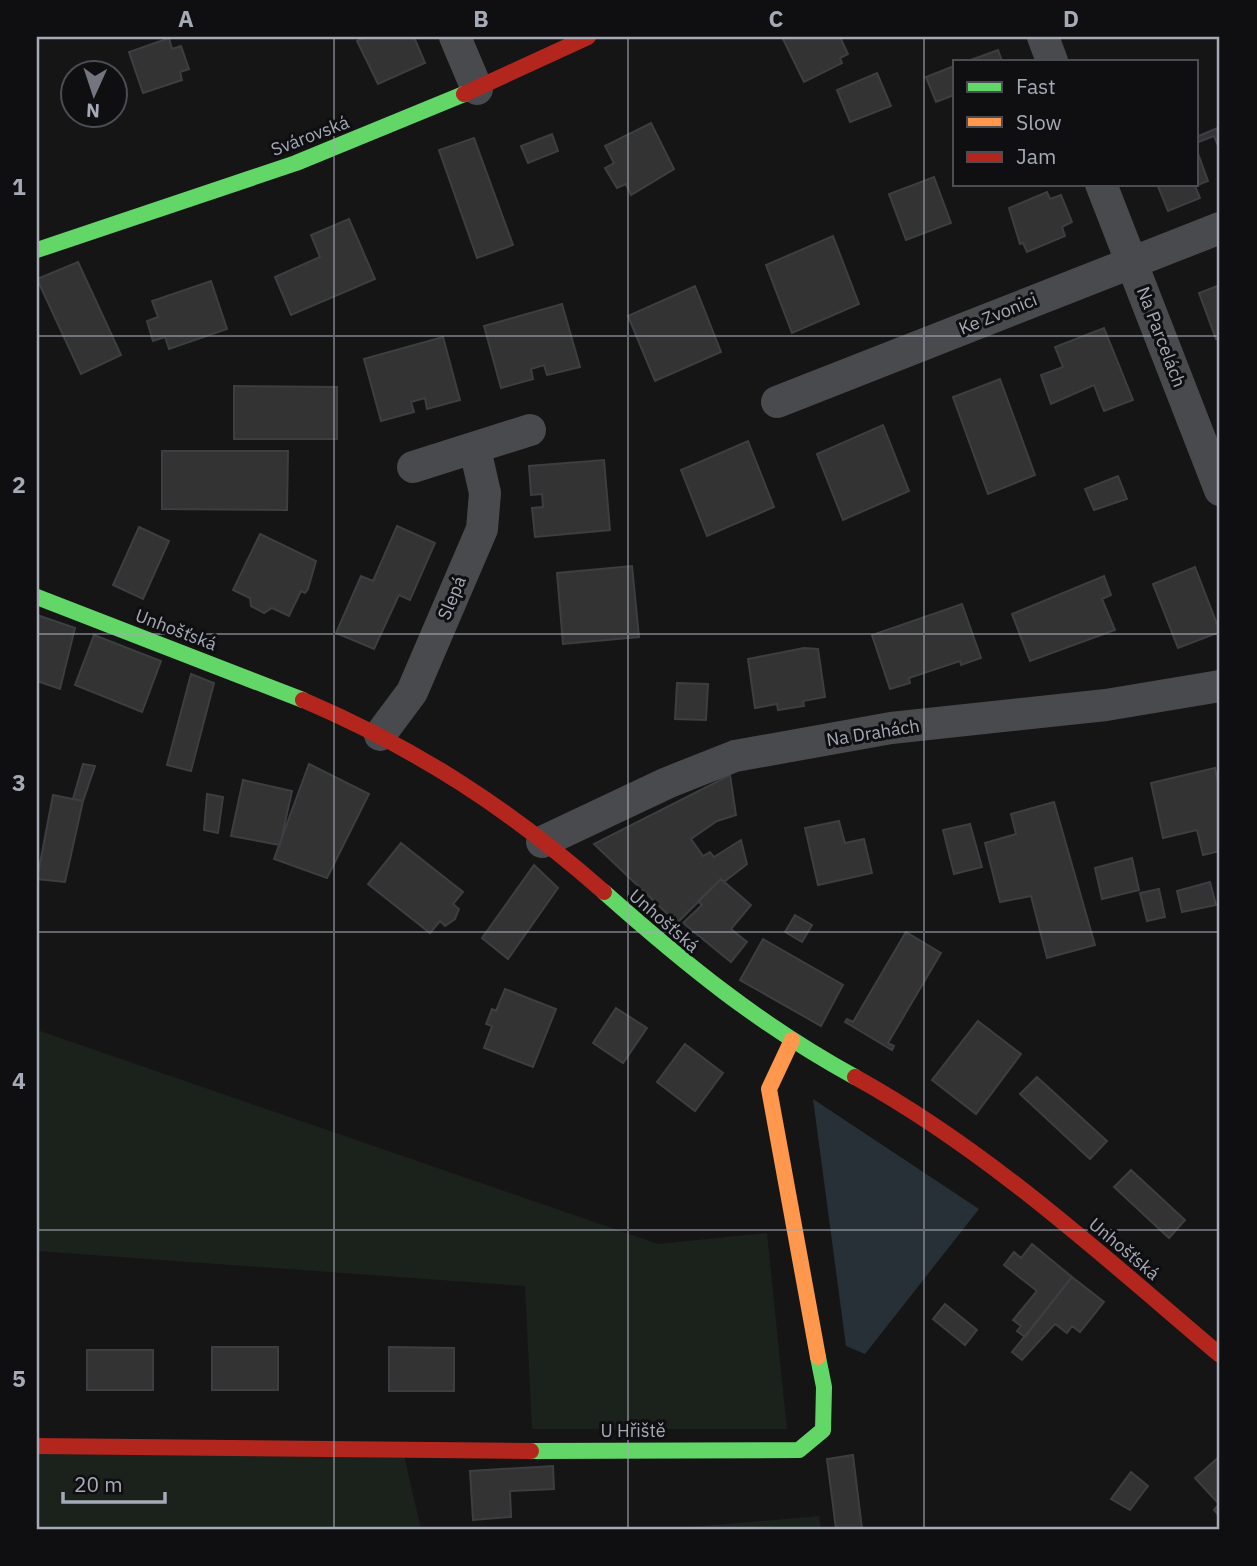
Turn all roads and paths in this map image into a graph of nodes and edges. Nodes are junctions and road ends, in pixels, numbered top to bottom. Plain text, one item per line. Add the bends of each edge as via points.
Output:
1 (455, 37) edge
2 (588, 37) edge
3 (1042, 37) edge
4 (1052, 60) edge
5 (477, 89) junction
6 (1102, 186) edge
7 (1220, 228) edge
8 (37, 250) edge
9 (1131, 261) junction
10 (777, 402) dead end
11 (530, 430) dead end
12 (475, 449) junction
13 (413, 467) dead end
14 (1220, 490) edge
15 (37, 597) edge
16 (1220, 686) edge
17 (380, 735) junction
18 (542, 842) junction
19 (792, 1040) junction
20 (1220, 1355) edge
21 (37, 1446) edge

1 - 5 street
2 - 5 street, Svárovská
3 - 4 street
5 - 8 street, Svárovská via 296,163
6 - 9 street, Na Parcelách
7 - 9 street, Ke Zvonici
9 - 10 street, Ke Zvonici
9 - 14 street, Na Parcelách
11 - 12 street
12 - 13 street
12 - 17 street, Slepá via 485,493 482,528 412,692
15 - 17 street, Unhošťská
16 - 18 street, Na Drahách via 1106,705 891,728 735,756
17 - 18 street, Unhošťská via 490,800
18 - 19 street, Unhošťská via 701,978
19 - 20 street, Unhošťská via 941,1129 1051,1212
19 - 21 street, U Hřiště via 769,1089 824,1387 823,1430 799,1450

